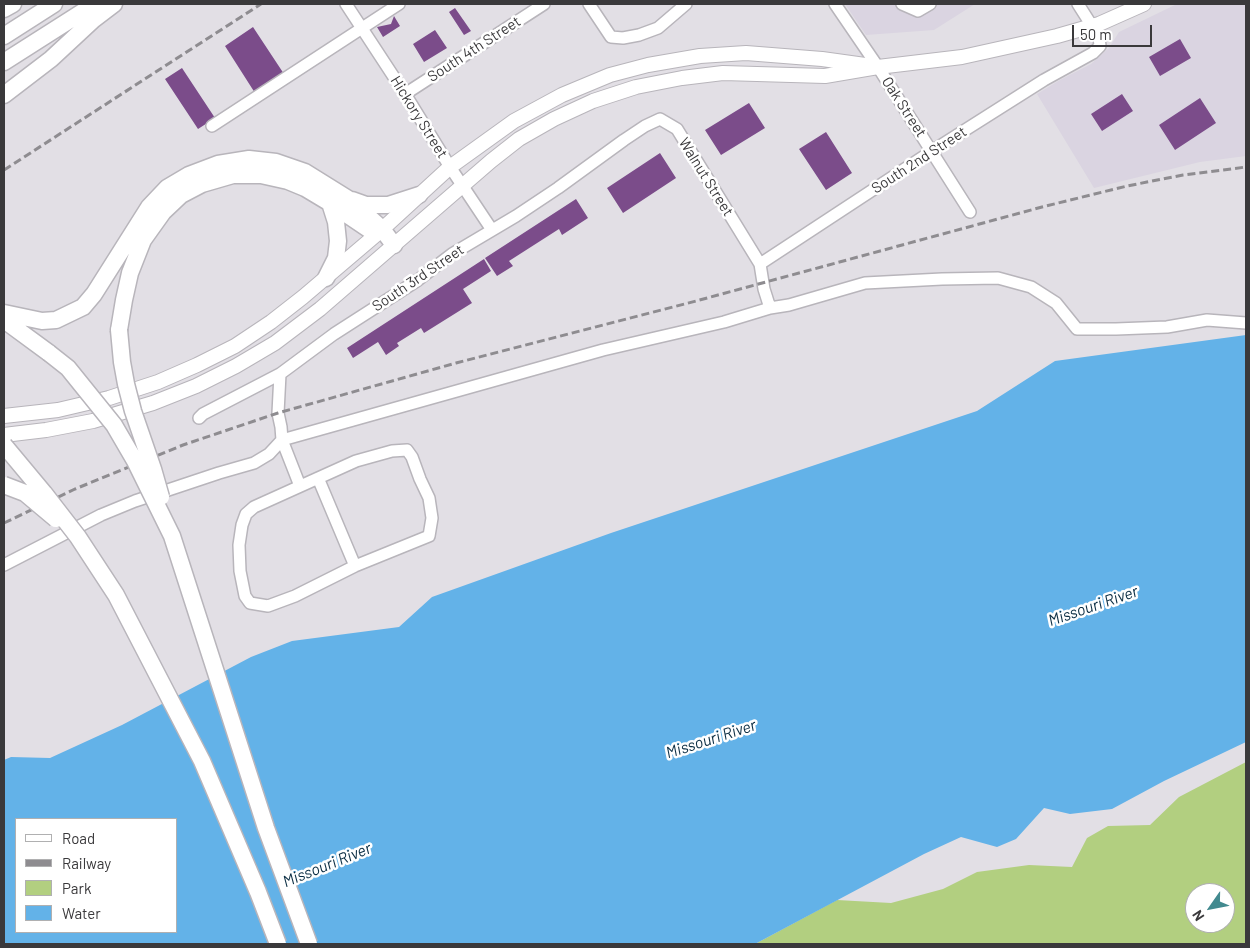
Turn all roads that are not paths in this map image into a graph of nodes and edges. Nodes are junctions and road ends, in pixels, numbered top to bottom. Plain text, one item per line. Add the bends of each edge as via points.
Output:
1 (13, 4) edge
2 (54, 4) edge
3 (95, 4) edge
4 (114, 4) edge
5 (346, 4) edge
6 (399, 4) edge
7 (544, 4) edge
8 (589, 4) edge
9 (686, 4) edge
10 (849, 4) edge
11 (902, 4) edge
12 (930, 4) edge
13 (1078, 4) edge
14 (1144, 4) edge
15 (837, 7) edge
16 (4, 9) edge
17 (1092, 26) junction
18 (362, 28) junction
19 (4, 36) edge
20 (4, 62) edge
21 (878, 66) junction
22 (405, 94) junction
23 (4, 95) edge
24 (212, 126) dead end
25 (635, 132) joint
26 (932, 151) junction
27 (450, 167) junction
28 (462, 185) junction
29 (419, 195) junction
30 (350, 200) junction
31 (330, 203) junction
32 (970, 212) dead end
33 (492, 230) junction
34 (379, 232) junction
35 (394, 245) junction
36 (760, 264) junction
37 (326, 278) junction
38 (770, 308) junction
39 (4, 313) edge
40 (4, 320) edge
41 (1246, 323) edge
42 (280, 374) junction
43 (4, 416) edge
44 (198, 418) dead end
45 (4, 434) edge
46 (282, 440) junction
47 (4, 445) edge
48 (318, 478) junction
49 (4, 485) edge
50 (300, 486) junction
51 (172, 536) junction
52 (78, 537) junction
53 (4, 565) edge
54 (356, 566) junction
55 (278, 944) edge
56 (309, 944) edge

1 - 16 highway
2 - 19 highway
3 - 20 highway
4 - 23 highway
5 - 18 street, Hickory Street
6 - 18 street
7 - 22 street, South 4th Street
8 - 9 street via 611,37 623,38 658,28
10 - 15 street
11 - 12 street via 918,11
13 - 17 street
14 - 17 main road
15 - 21 street, Oak Street
17 - 21 main road via 962,57
17 - 26 street, South 2nd Street via 1100,46 1093,53
18 - 22 street, Hickory Street
18 - 24 street
21 - 26 street, Oak Street
21 - 27 main road via 746,53 700,56 648,65 610,75 562,95 514,121
21 - 28 main road via 825,76 723,73 636,87 593,101 554,119 519,139
22 - 27 street, Hickory Street
25 - 33 street, South 3rd Street via 558,188
25 - 36 street, Walnut Street via 660,119 676,129
26 - 32 street, Oak Street
26 - 36 street, South 2nd Street
27 - 28 street, Hickory Street
27 - 29 main road
28 - 33 street, Hickory Street
28 - 35 main road
29 - 30 highway via 388,205
29 - 34 main road
30 - 34 highway
30 - 39 highway via 305,172 276,162 249,159 218,164 167,188 150,207 83,307 56,320 42,321
31 - 34 highway
31 - 37 highway via 338,241 336,258
31 - 51 highway, bridge via 288,181 261,175 232,174 181,195 162,212 143,240 124,300 119,330 122,362 133,411
33 - 42 street, South 3rd Street via 334,334
34 - 35 highway
34 - 37 main road
35 - 45 main road via 320,309 275,342 196,386 93,421
36 - 38 street
37 - 43 main road via 235,346 158,382 58,410
38 - 41 street via 865,283 998,278 1031,287 1056,303 1077,329 1167,327 1207,320
38 - 46 street via 603,350
40 - 51 highway, bridge via 68,368 114,425
42 - 44 street, South 3rd Street
42 - 46 street via 278,413
46 - 50 street
46 - 53 street via 269,454 254,463 135,501
47 - 52 highway, bridge
48 - 50 street
48 - 54 street
48 - 54 street via 356,461 392,451 407,450 412,457 428,498 432,518 429,536
49 - 52 highway, bridge via 25,493
50 - 54 street via 254,507 246,514 239,545 245,596 250,603 268,606
51 - 56 highway, bridge via 266,828
52 - 55 highway, bridge via 116,595 202,761

